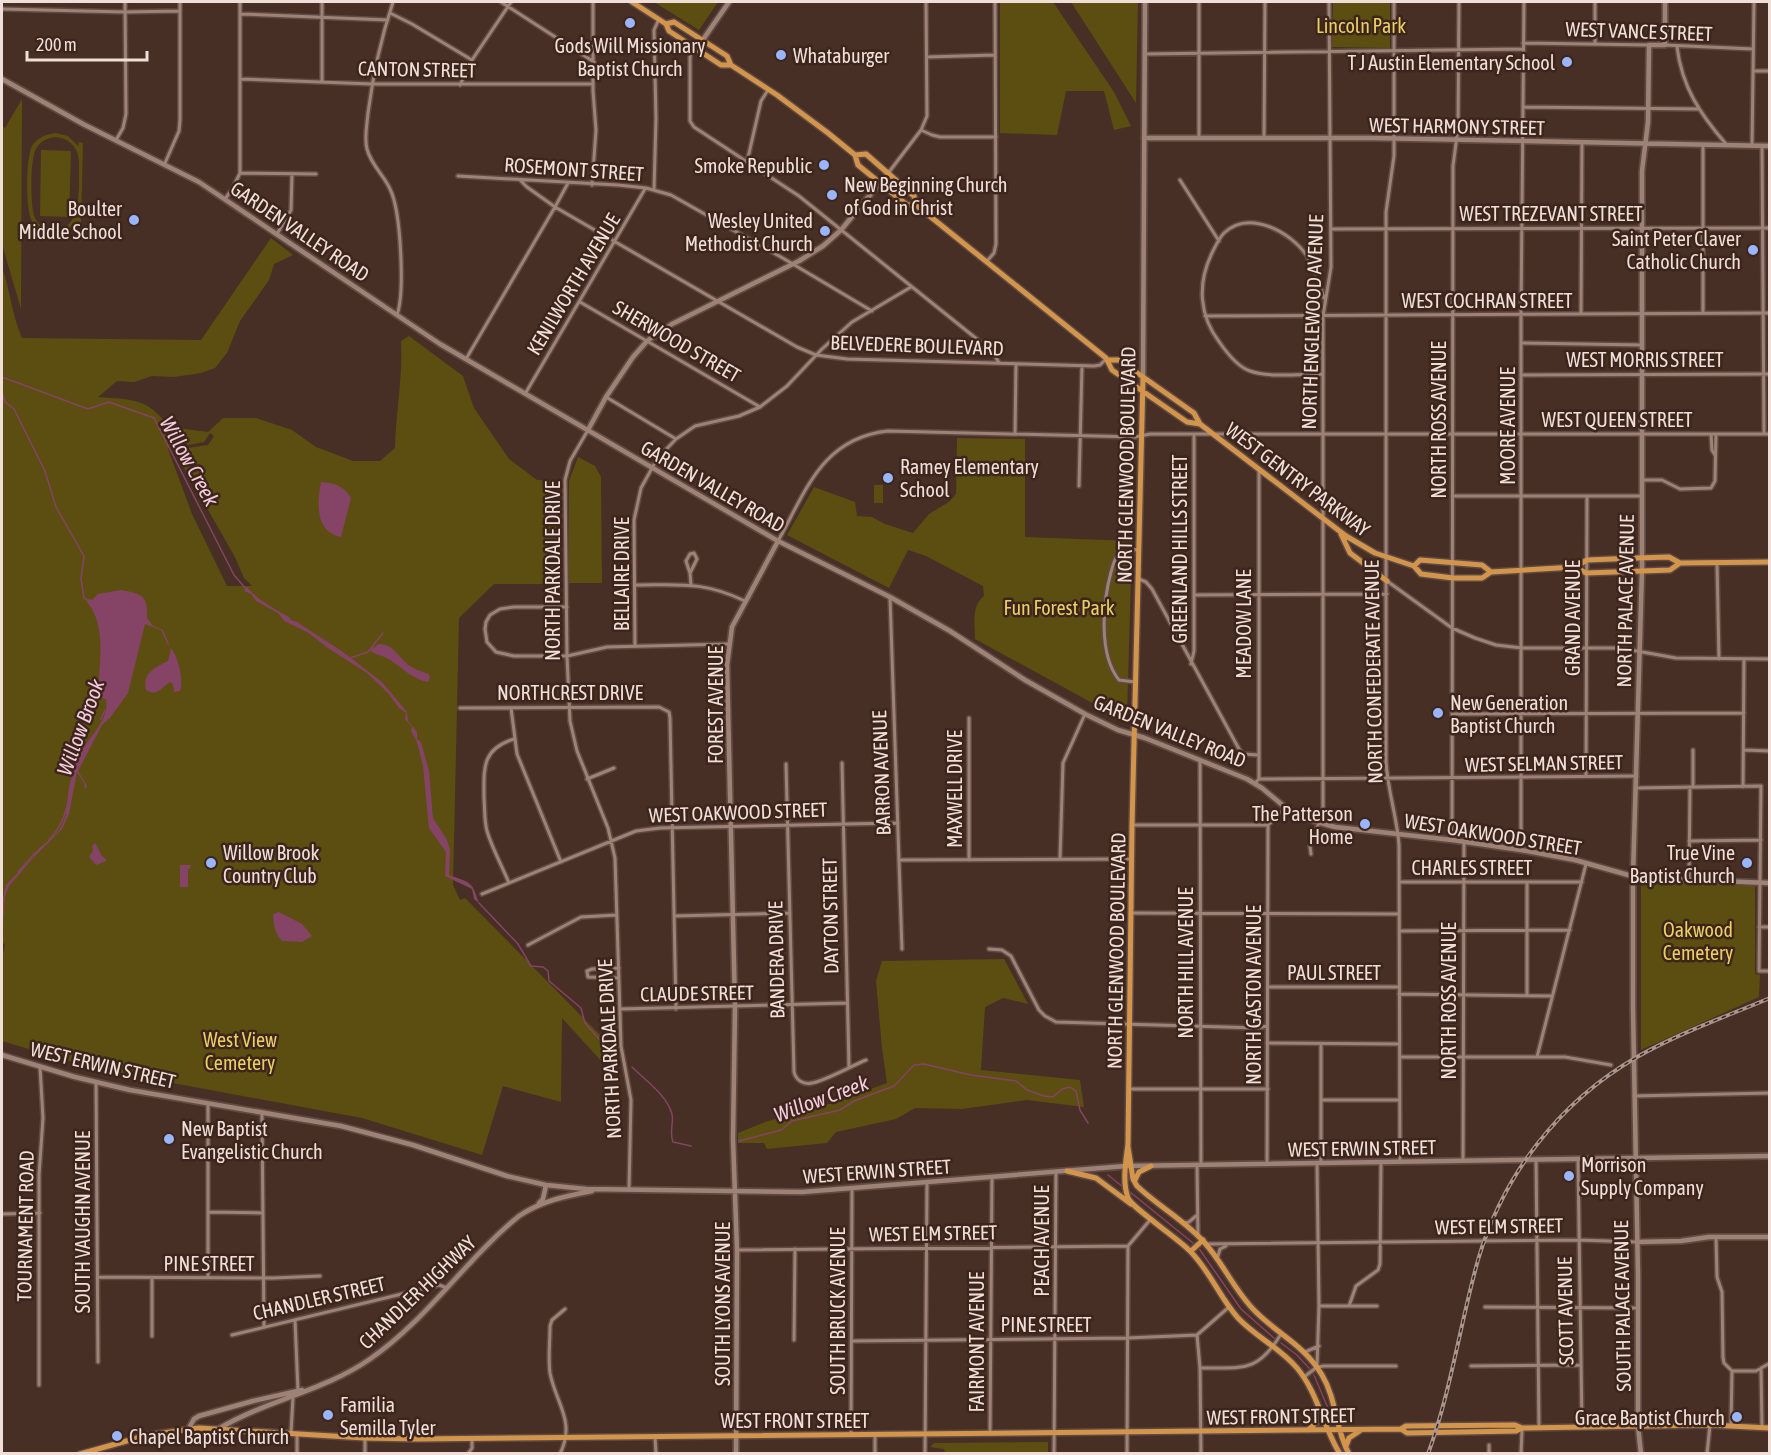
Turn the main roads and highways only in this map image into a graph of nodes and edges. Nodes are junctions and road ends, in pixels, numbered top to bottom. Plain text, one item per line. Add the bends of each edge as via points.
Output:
1 (632, 2) edge
2 (666, 24) junction
3 (730, 65) junction
4 (855, 155) junction
5 (916, 206) junction
6 (1108, 359) junction
7 (1143, 378) junction
8 (1143, 393) junction
9 (1200, 424) junction
10 (1340, 532) junction
11 (1770, 562) edge
12 (1680, 563) junction
13 (1414, 566) junction
14 (1575, 567) junction
15 (1491, 572) junction
16 (1387, 581) road end
17 (1129, 1166) junction
18 (1151, 1166) road end
19 (1067, 1171) road end
20 (1134, 1182) junction
21 (1133, 1205) junction
22 (1205, 1242) junction
23 (1191, 1251) junction
24 (1320, 1410) junction
25 (189, 1428) joint
26 (1770, 1428) edge
27 (1308, 1430) junction
28 (1328, 1430) junction
29 (1340, 1430) junction
30 (1361, 1430) junction
31 (1347, 1450) edge
32 (80, 1454) edge
33 (1340, 1454) edge

1 - 2 main road, WEST GENTRY PARKWAY
2 - 3 main road, WEST GENTRY PARKWAY via 669,31 721,65
2 - 3 main road, WEST GENTRY PARKWAY via 674,22 727,56
3 - 4 main road, WEST GENTRY PARKWAY
4 - 5 main road, WEST GENTRY PARKWAY via 858,165 907,205
4 - 5 main road, WEST GENTRY PARKWAY via 866,154 889,172 915,196
5 - 6 main road, WEST GENTRY PARKWAY
6 - 7 main road, WEST GENTRY PARKWAY via 1119,360
6 - 8 main road, WEST GENTRY PARKWAY via 1112,370
7 - 8 main road, NORTH GLENWOOD BOULEVARD
7 - 9 main road, WEST GENTRY PARKWAY via 1194,412
8 - 9 main road, WEST GENTRY PARKWAY via 1187,422
8 - 17 main road, NORTH GLENWOOD BOULEVARD via 1125,1158
9 - 10 main road, WEST GENTRY PARKWAY
10 - 13 main road, WEST GENTRY PARKWAY via 1387,558
10 - 16 main road via 1350,553
11 - 12 main road, WEST GENTRY PARKWAY
12 - 14 main road, WEST GENTRY PARKWAY via 1669,557 1641,557 1587,561
12 - 14 main road, WEST GENTRY PARKWAY via 1670,570 1586,573
13 - 15 main road, WEST GENTRY PARKWAY via 1420,560 1482,565
13 - 15 main road, WEST GENTRY PARKWAY via 1421,574 1453,578 1482,578
14 - 15 main road, WEST GENTRY PARKWAY
17 - 20 main road
17 - 21 main road via 1128,1196
18 - 20 main road via 1138,1172
19 - 21 main road via 1096,1178
20 - 22 main road
21 - 23 main road
22 - 23 main road
22 - 29 main road via 1244,1299 1317,1367 1331,1395
23 - 24 main road via 1229,1307 1304,1377
24 - 27 main road via 1319,1419
24 - 28 main road
25 - 27 main road, WEST FRONT STREET via 365,1438
25 - 32 main road, CHANDLER HIGHWAY
26 - 30 main road, WEST FRONT STREET via 1710,1425 1407,1433 1401,1429
27 - 28 main road, WEST FRONT STREET
28 - 29 main road, WEST FRONT STREET
28 - 33 main road
29 - 30 main road, WEST FRONT STREET
29 - 31 main road
30 - 31 main road via 1349,1438

